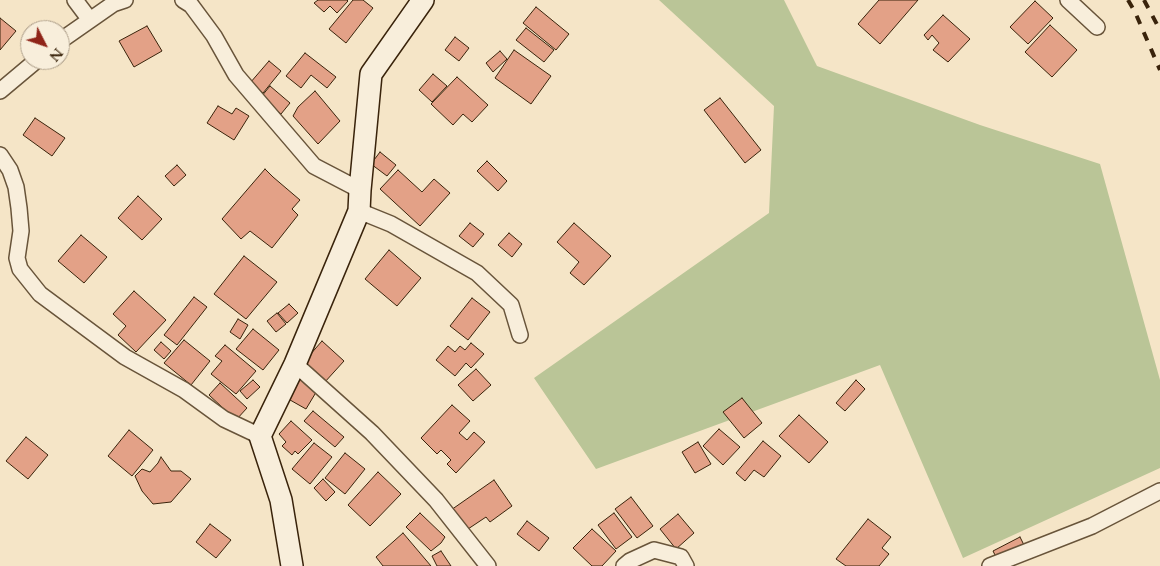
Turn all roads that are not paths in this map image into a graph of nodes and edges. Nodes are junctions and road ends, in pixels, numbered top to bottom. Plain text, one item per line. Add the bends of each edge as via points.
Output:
1 (75, 0) edge
2 (125, 0) edge
3 (183, 0) edge
4 (423, 0) edge
5 (1068, 0) edge
6 (90, 20) junction
7 (1097, 27) dead end
8 (70, 34) edge
9 (25, 70) edge
10 (0, 92) edge
11 (0, 155) edge
12 (360, 190) junction
13 (359, 211) junction
14 (520, 335) dead end
15 (294, 364) junction
16 (260, 436) junction
17 (1160, 491) edge
18 (292, 566) edge
19 (488, 566) edge
20 (624, 566) edge
21 (686, 566) edge
22 (990, 566) edge

1 - 6 street
2 - 6 street
3 - 12 street via 191,5 214,36 236,75 314,166
4 - 12 street via 371,74
5 - 7 street
6 - 8 street
9 - 10 street
11 - 16 street via 10,170 20,208 17,258 20,269 40,294 125,357 184,390 224,419
12 - 13 street
13 - 14 street via 391,224 477,273 511,306
13 - 15 street
15 - 16 street
15 - 19 street via 372,433 436,500
16 - 18 street via 281,500
17 - 22 street via 1092,526
20 - 21 street via 654,550 681,557

